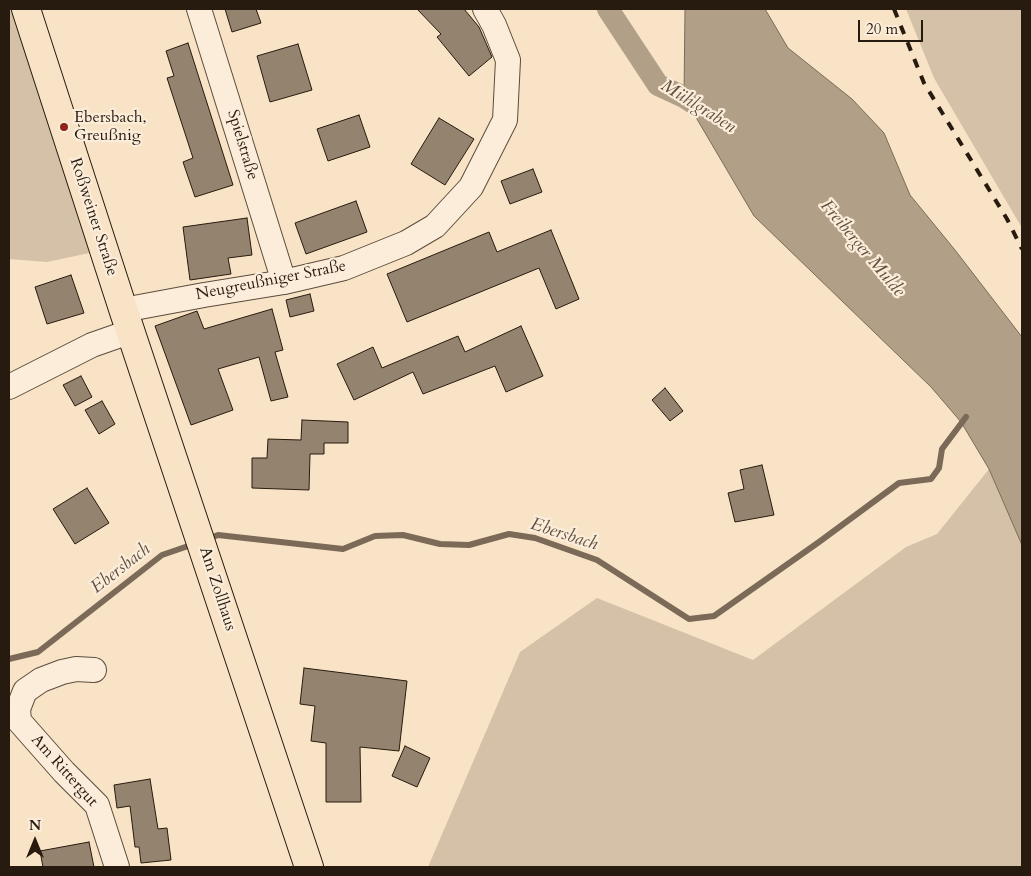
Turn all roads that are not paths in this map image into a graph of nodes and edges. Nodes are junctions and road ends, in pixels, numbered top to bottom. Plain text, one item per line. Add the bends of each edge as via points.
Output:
1 (26, 9) edge
2 (199, 9) edge
3 (485, 9) edge
4 (284, 282) junction
5 (128, 321) junction
6 (9, 387) edge
7 (94, 670) dead end
8 (13, 710) edge
9 (117, 867) edge
10 (309, 867) edge

1 - 5 main road, Roßweiner Straße
2 - 4 street, Spielstraße
3 - 4 street, Neugreußniger Straße via 508,60 505,120 471,187 435,226 406,243 344,268
4 - 5 street, Neugreußniger Straße via 134,308
5 - 6 street, Neugreußniger Straße via 92,345
5 - 10 main road, Am Zollhaus
7 - 8 street, Am Rittergut via 76,668 41,680 25,691
8 - 9 street, Am Rittergut via 64,772 97,805

